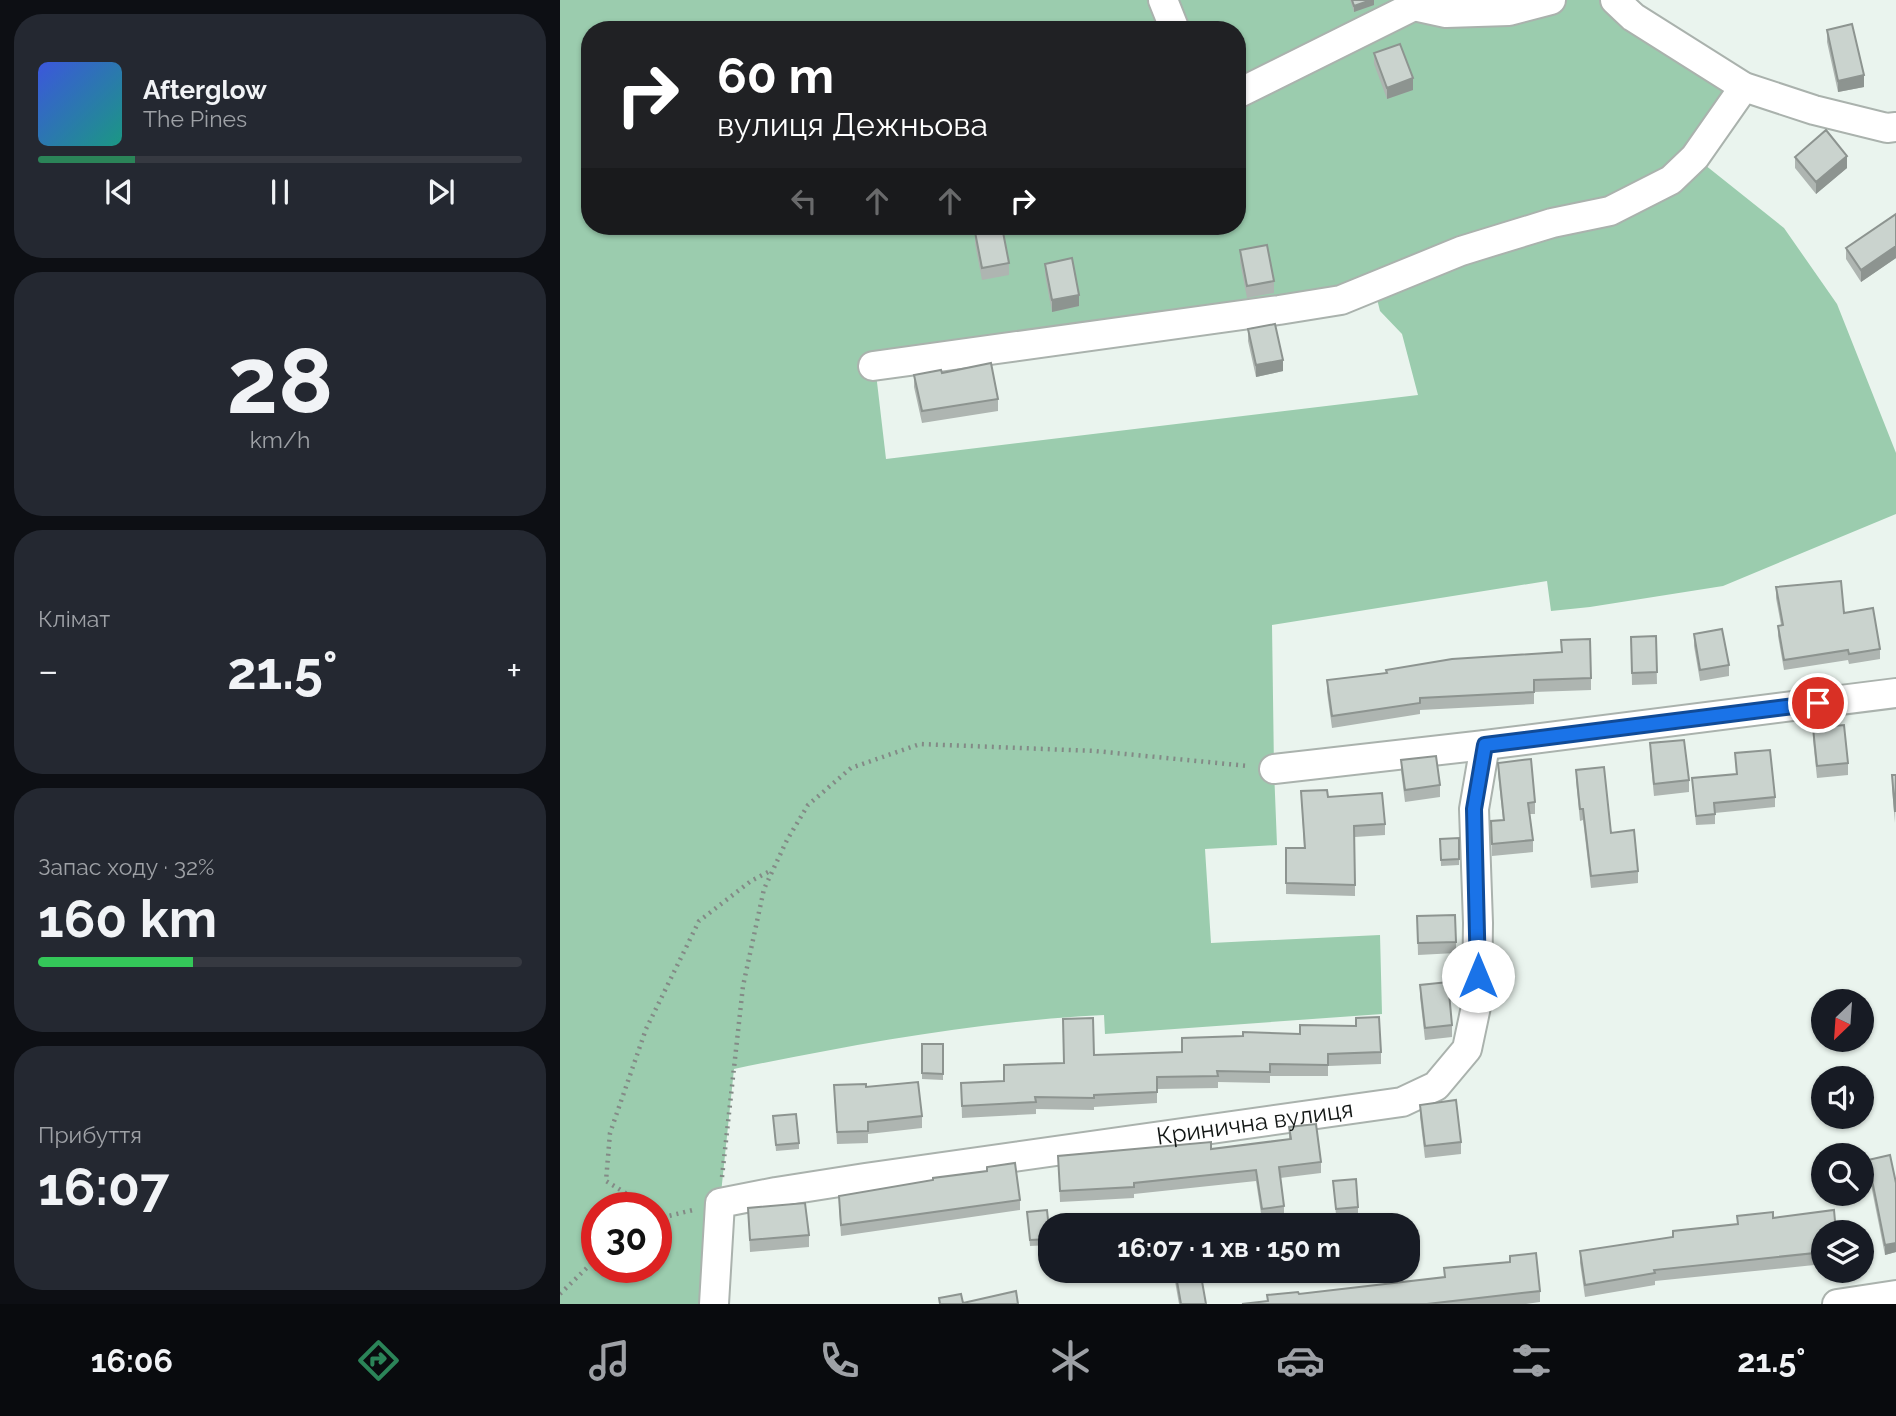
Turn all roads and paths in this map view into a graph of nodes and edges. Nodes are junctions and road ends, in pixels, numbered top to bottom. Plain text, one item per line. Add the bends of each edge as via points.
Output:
1 (1163, 0) edge
2 (1551, 0) edge
3 (1615, 0) edge
4 (1412, 3) edge
5 (1171, 21) edge
6 (1744, 87) junction
7 (1246, 88) edge
8 (1893, 130) edge
9 (873, 366) dead end
10 (1896, 693) edge
11 (1485, 745) junction
12 (1273, 769) joint
13 (774, 869) junction
14 (624, 1192) edge
15 (720, 1203) junction
16 (672, 1215) edge
17 (581, 1274) edge
18 (560, 1294) edge
19 (1896, 1295) edge
20 (714, 1304) edge
21 (1837, 1304) edge

1 - 5 street
2 - 4 street via 1509,11 1446,13
3 - 6 street via 1633,17
4 - 7 street
6 - 8 street
6 - 9 street via 1695,157 1671,180 1610,211 1461,251 1341,299
10 - 11 street
11 - 12 street
11 - 15 street, Кринична вулиця via 1474,809 1477,1002 1467,1049 1436,1086 1402,1102
12 - 13 path via 1095,751 920,744 851,768 808,805
13 - 14 path via 699,921 646,1029 610,1133 606,1181
13 - 15 path via 764,889 743,986
15 - 16 path
15 - 20 street
17 - 18 path
19 - 21 street

